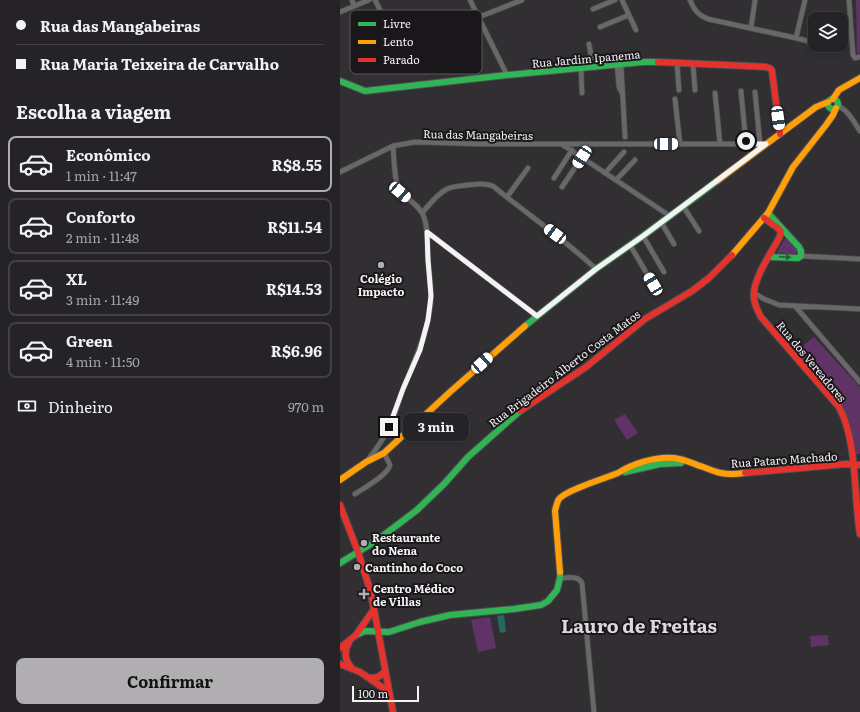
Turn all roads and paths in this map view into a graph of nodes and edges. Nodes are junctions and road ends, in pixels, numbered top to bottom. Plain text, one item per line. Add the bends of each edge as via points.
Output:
1 (352, 0) edge
2 (369, 0) edge
3 (375, 0) edge
4 (470, 0) edge
5 (522, 0) edge
6 (615, 0) edge
7 (622, 0) edge
8 (690, 0) edge
9 (755, 0) edge
10 (805, 0) edge
11 (849, 0) edge
12 (354, 6) junction
13 (380, 10) edge
14 (475, 10) edge
15 (593, 10) dead end
16 (340, 12) edge
17 (629, 15) junction
18 (482, 16) edge
19 (482, 23) edge
20 (600, 27) dead end
21 (751, 28) junction
22 (636, 30) dead end
23 (796, 38) junction
24 (808, 41) edge
25 (589, 44) dead end
26 (860, 57) edge
27 (676, 63) junction
28 (619, 64) junction
29 (693, 64) junction
30 (593, 66) junction
31 (581, 68) junction
32 (507, 75) junction
33 (860, 78) edge
34 (340, 81) edge
35 (679, 90) dead end
36 (695, 90) dead end
37 (741, 91) dead end
38 (755, 92) dead end
39 (582, 93) dead end
40 (715, 93) dead end
41 (675, 99) dead end
42 (833, 105) junction
43 (860, 131) edge
44 (780, 134) junction
45 (625, 137) dead end
46 (562, 144) junction
47 (680, 144) junction
48 (720, 144) junction
49 (746, 144) junction
50 (763, 144) junction
51 (394, 146) junction
52 (572, 150) junction
53 (624, 152) dead end
54 (582, 157) junction
55 (635, 160) dead end
56 (528, 168) dead end
57 (340, 172) edge
58 (605, 173) junction
59 (554, 178) dead end
60 (616, 180) junction
61 (562, 187) dead end
62 (507, 197) junction
63 (683, 206) junction
64 (422, 212) junction
65 (670, 216) junction
66 (766, 216) junction
67 (661, 222) junction
68 (699, 231) dead end
69 (427, 232) junction
70 (643, 236) junction
71 (674, 244) dead end
72 (630, 245) junction
73 (801, 256) junction
74 (769, 257) junction
75 (860, 259) edge
76 (596, 269) junction
77 (664, 272) dead end
78 (653, 284) dead end
79 (754, 293) junction
80 (794, 306) junction
81 (860, 309) edge
82 (537, 316) junction
83 (860, 382) edge
84 (384, 452) junction
85 (856, 456) junction
86 (649, 460) junction
87 (661, 461) junction
88 (366, 462) junction
89 (846, 464) junction
90 (853, 465) junction
91 (860, 465) edge
92 (648, 467) junction
93 (618, 473) junction
94 (340, 480) edge
95 (355, 494) dead end
96 (340, 505) edge
97 (860, 534) edge
98 (358, 552) junction
99 (340, 563) edge
100 (560, 578) junction
101 (374, 609) junction
102 (370, 631) junction
103 (378, 631) junction
104 (389, 632) junction
105 (356, 635) junction
106 (350, 641) junction
107 (380, 641) junction
108 (340, 648) edge
109 (340, 664) edge
110 (353, 669) junction
111 (385, 672) junction
112 (371, 678) junction
113 (389, 692) junction
114 (393, 712) edge
115 (594, 712) edge

1 - 12 street
2 - 12 street
3 - 13 street
4 - 14 street
5 - 18 street
6 - 15 street
7 - 17 street
8 - 21 street via 697,14 702,17
9 - 21 street
10 - 23 street
11 - 26 street via 853,55 855,58
12 - 16 street
17 - 20 street
17 - 22 street
19 - 32 street
21 - 23 street
23 - 24 street
25 - 30 street
27 - 28 street, Rua Jardim Ipanema
27 - 29 street, Rua Jardim Ipanema
27 - 35 street
28 - 30 street, Rua Jardim Ipanema
28 - 45 street
29 - 36 street
29 - 44 street, Rua Jardim Ipanema via 771,69
30 - 31 street, Rua Jardim Ipanema
31 - 32 street, Rua Jardim Ipanema
31 - 39 street
32 - 34 street, Rua Jardim Ipanema via 365,91
33 - 42 street via 839,90
37 - 49 street
38 - 50 street
40 - 48 street
41 - 47 street
42 - 43 street via 846,110
42 - 44 street via 819,105
42 - 66 street, Rua Brigadeiro Alberto Costa Matos via 833,115 793,166
44 - 50 street
46 - 47 street, Rua das Mangabeiras
46 - 51 street, Rua das Mangabeiras via 415,142
46 - 52 street
47 - 48 street, Rua das Mangabeiras
48 - 49 street, Rua das Mangabeiras
49 - 50 street, Rua das Mangabeiras
50 - 63 street
51 - 57 street, Rua das Mangabeiras
51 - 64 street via 398,188
52 - 54 street
52 - 59 street
53 - 58 street
54 - 58 street
54 - 61 street
55 - 60 street
56 - 62 street
58 - 60 street
60 - 65 street
62 - 64 street via 487,184 456,186 441,193
62 - 76 street
63 - 65 street
63 - 68 street
64 - 69 street
65 - 67 street
66 - 73 street via 799,247
66 - 74 street via 781,232
66 - 98 street, Rua Brigadeiro Alberto Costa Matos via 709,278 645,319 586,367 517,413 468,457 417,510 376,542
67 - 70 street
67 - 71 street
69 - 82 street
69 - 88 street via 431,296 426,329 389,427
70 - 72 street
70 - 77 street
72 - 76 street
72 - 78 street
74 -> 73 street
73 - 75 street
74 - 79 street
76 - 82 street
79 - 80 street via 778,305
79 - 85 street, Rua dos Vereadores via 755,307 761,317 839,407
80 - 81 street
80 - 83 street
82 - 84 street
84 - 88 street
84 - 95 street via 390,465 389,469
85 - 89 street, Rua Pataro Machado
85 - 90 street, Rua dos Vereadores
86 - 87 street, Rua Pataro Machado
86 - 92 street
86 - 93 street, Rua Pataro Machado
87 - 89 street, Rua Pataro Machado via 673,458 720,473 732,474
87 - 92 street, Rua Pataro Machado
88 - 94 street
89 - 90 street, Rua Pataro Machado
90 - 91 street, Rua Pataro Machado
90 - 97 street, Rua dos Vereadores
92 - 93 street, Rua Pataro Machado
93 - 100 street, Rua Pataro Machado via 568,492 558,499 555,515
96 - 98 street
98 - 99 street, Rua Brigadeiro Alberto Costa Matos
98 - 101 street
100 - 104 street, Rua Pataro Machado via 554,596 541,605 450,615
100 - 115 street via 576,578 582,583
101 - 103 street
101 - 105 street
102 - 103 street, Rua Pataro Machado
102 - 105 street
102 - 107 street
103 - 104 street, Rua Pataro Machado
103 - 107 street
104 - 107 street
105 - 106 street
106 - 108 street
106 - 110 street via 345,655 347,663
107 - 111 street
109 - 110 street
110 - 112 street
111 - 112 street
111 - 113 street
112 - 113 street
113 - 114 street

